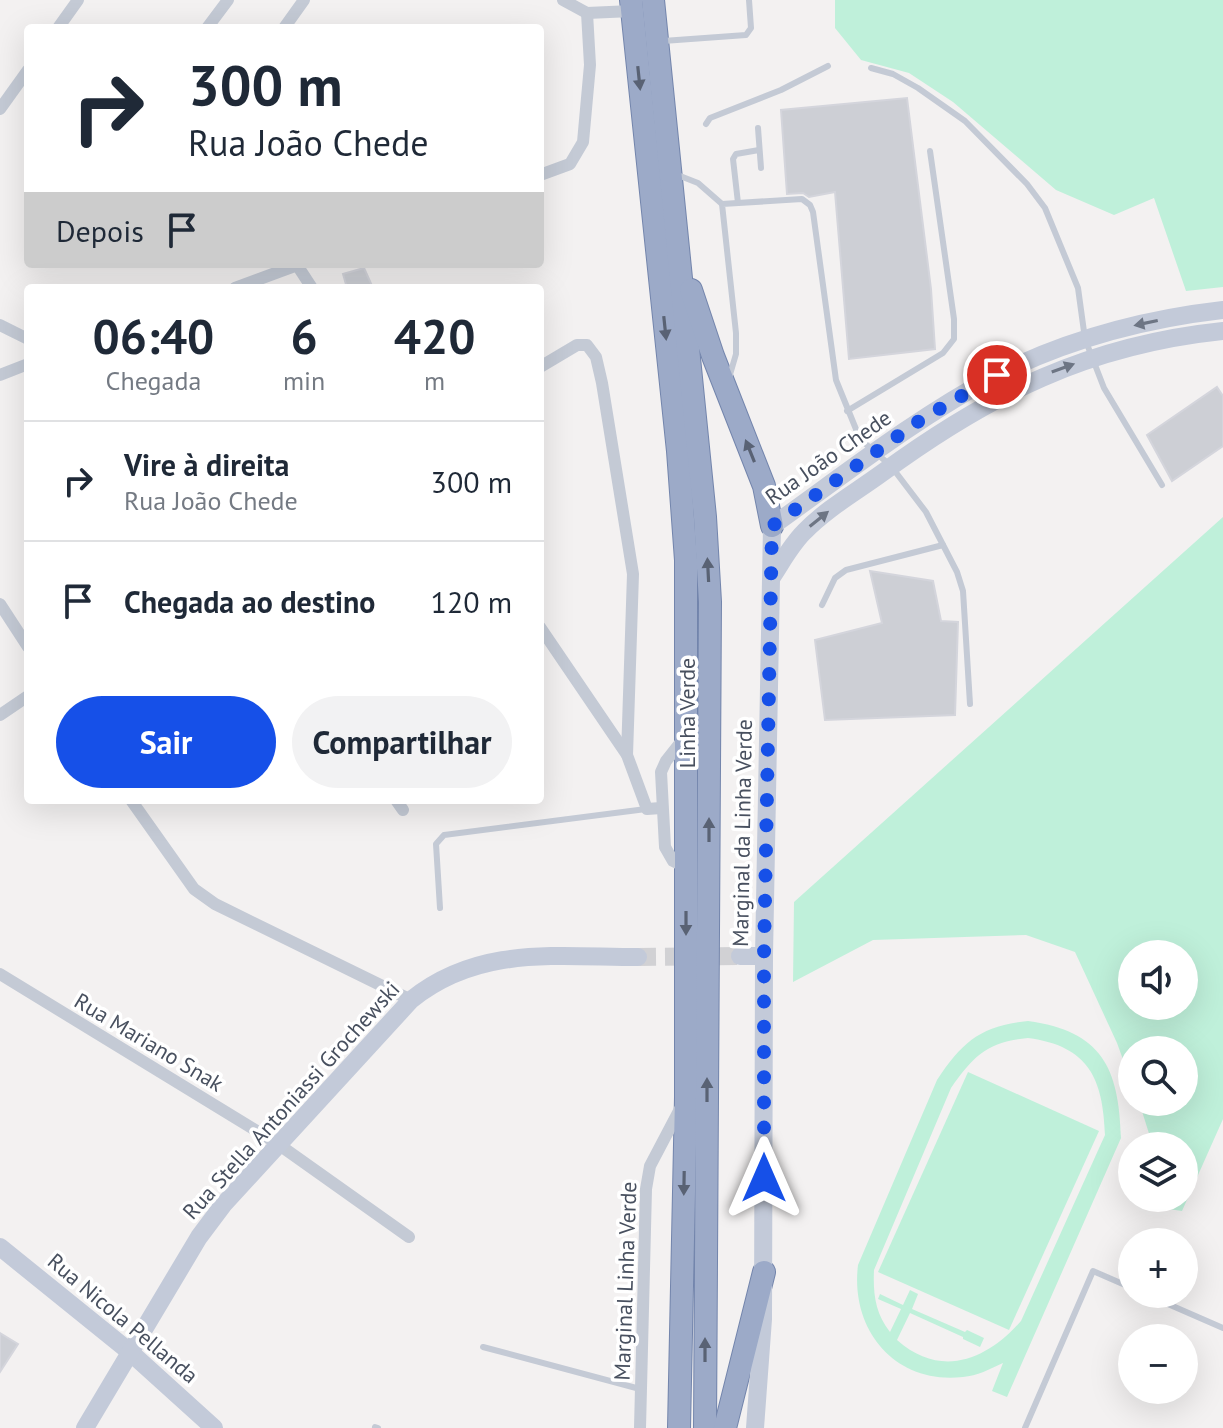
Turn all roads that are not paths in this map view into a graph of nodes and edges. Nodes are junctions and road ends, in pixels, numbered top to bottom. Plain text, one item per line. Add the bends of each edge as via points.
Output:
1 (78, 0) edge
2 (228, 0) edge
3 (304, 0) edge
4 (563, 0) edge
5 (653, 0) edge
6 (749, 0) edge
7 (632, 5) edge
8 (587, 13) junction
9 (61, 24) edge
10 (210, 24) edge
11 (287, 24) edge
12 (657, 42) junction
13 (828, 66) dead end
14 (871, 68) dead end
15 (24, 76) edge
16 (0, 109) edge
17 (706, 124) dead end
18 (758, 128) dead end
19 (759, 150) junction
20 (930, 151) dead end
21 (761, 168) dead end
22 (670, 172) junction
23 (544, 174) edge
24 (738, 203) junction
25 (722, 204) junction
26 (678, 251) junction
27 (288, 268) edge
28 (246, 284) edge
29 (1223, 310) edge
30 (0, 325) edge
31 (1223, 331) edge
32 (24, 337) edge
33 (1085, 339) junction
34 (1091, 358) junction
35 (544, 365) edge
36 (24, 366) edge
37 (0, 375) edge
38 (725, 389) junction
39 (847, 411) junction
40 (876, 452) junction
41 (891, 466) junction
42 (1162, 485) dead end
43 (772, 526) junction
44 (943, 545) junction
45 (771, 580) junction
46 (0, 604) edge
47 (822, 605) dead end
48 (544, 633) edge
49 (24, 641) edge
50 (24, 699) edge
51 (970, 704) dead end
52 (0, 715) edge
53 (687, 734) junction
54 (627, 755) junction
55 (134, 804) edge
56 (661, 808) junction
57 (647, 809) junction
58 (687, 868) junction
59 (440, 908) dead end
60 (740, 956) tunnel mouth
61 (764, 956) junction
62 (638, 957) tunnel mouth
63 (0, 974) edge
64 (411, 1000) junction
65 (686, 1097) junction
66 (278, 1144) junction
67 (409, 1237) dead end
68 (0, 1247) edge
69 (764, 1272) junction
70 (1118, 1282) edge
71 (1177, 1308) edge
72 (1223, 1328) edge
73 (483, 1347) dead end
74 (130, 1352) junction
75 (640, 1389) junction
76 (85, 1428) edge
77 (214, 1428) edge
78 (640, 1428) edge
79 (679, 1428) edge
80 (705, 1428) edge
81 (725, 1428) edge
82 (755, 1428) edge
83 (1025, 1428) edge

1 - 9 street
2 - 10 street
3 - 11 street
4 - 8 street
5 - 12 highway, Linha Verde
6 - 12 lane via 751,28 746,35
7 - 8 street
7 -> 53 highway, Linha Verde via 683,504
8 - 23 street via 590,65 583,142 570,164
12 - 22 highway, Linha Verde
13 - 17 lane
14 - 33 lane via 918,88 965,121 1027,184 1045,208 1072,273
15 - 16 street
18 - 19 lane
19 - 21 lane
19 - 24 lane via 733,159
20 - 39 lane via 954,339 943,353
22 - 25 lane via 698,183
22 - 26 highway, Linha Verde
24 - 25 lane
24 - 39 lane via 802,199 810,205 836,380
25 - 38 lane via 736,333 736,354
26 - 38 highway
80 -> 26 highway, Linha Verde via 710,617
27 - 28 street
29 -> 33 main road, Rua João Chede
30 - 32 street
31 - 34 main road, Rua João Chede
33 - 34 lane
33 - 40 main road, Rua João Chede via 987,381
41 -> 34 main road, Rua João Chede via 991,401
34 - 42 lane
35 - 54 street via 577,345 587,345 602,383 633,574
36 - 37 street
43 -> 38 highway via 764,486
39 - 40 lane via 860,439
40 - 41 lane
40 - 43 main road, Rua João Chede
41 - 44 lane
45 -> 41 main road, Rua João Chede via 803,533
43 - 45 main road, Marginal da Linha Verde
44 - 47 lane via 846,570 835,578
44 - 51 lane via 963,591
45 - 61 main road, Marginal da Linha Verde
46 - 49 street
48 - 54 street
50 - 52 street
53 - 56 street via 661,772
53 - 58 highway, Linha Verde
54 - 57 street
55 - 64 street via 194,889 215,904
56 - 57 street
56 - 58 street via 667,855
57 - 59 lane via 444,835 436,844
58 -> 65 highway, Linha Verde
60 - 61 main road
61 - 69 main road, Marginal da Linha Verde
62 - 64 main road, Rua Stella Antoniassi Grochewski via 507,957 431,983
63 - 66 street, Rua Mariano Snak
64 - 66 main road, Rua Stella Antoniassi Grochewski
65 - 75 street, Marginal Linha Verde via 650,1166 646,1189
65 -> 79 highway, Linha Verde
66 - 67 street, Rua Mariano Snak
66 - 74 main road, Rua Stella Antoniassi Grochewski via 199,1237
68 - 74 main road, Rua Nicola Pellanda
69 - 81 highway
69 - 82 main road, Marginal da Linha Verde
70 - 83 lane via 1093,1271
71 - 72 lane
73 - 75 lane
74 - 76 main road, Rua Stella Antoniassi Grochewski
74 - 77 main road, Rua Nicola Pellanda
75 - 78 street, Marginal Linha Verde

